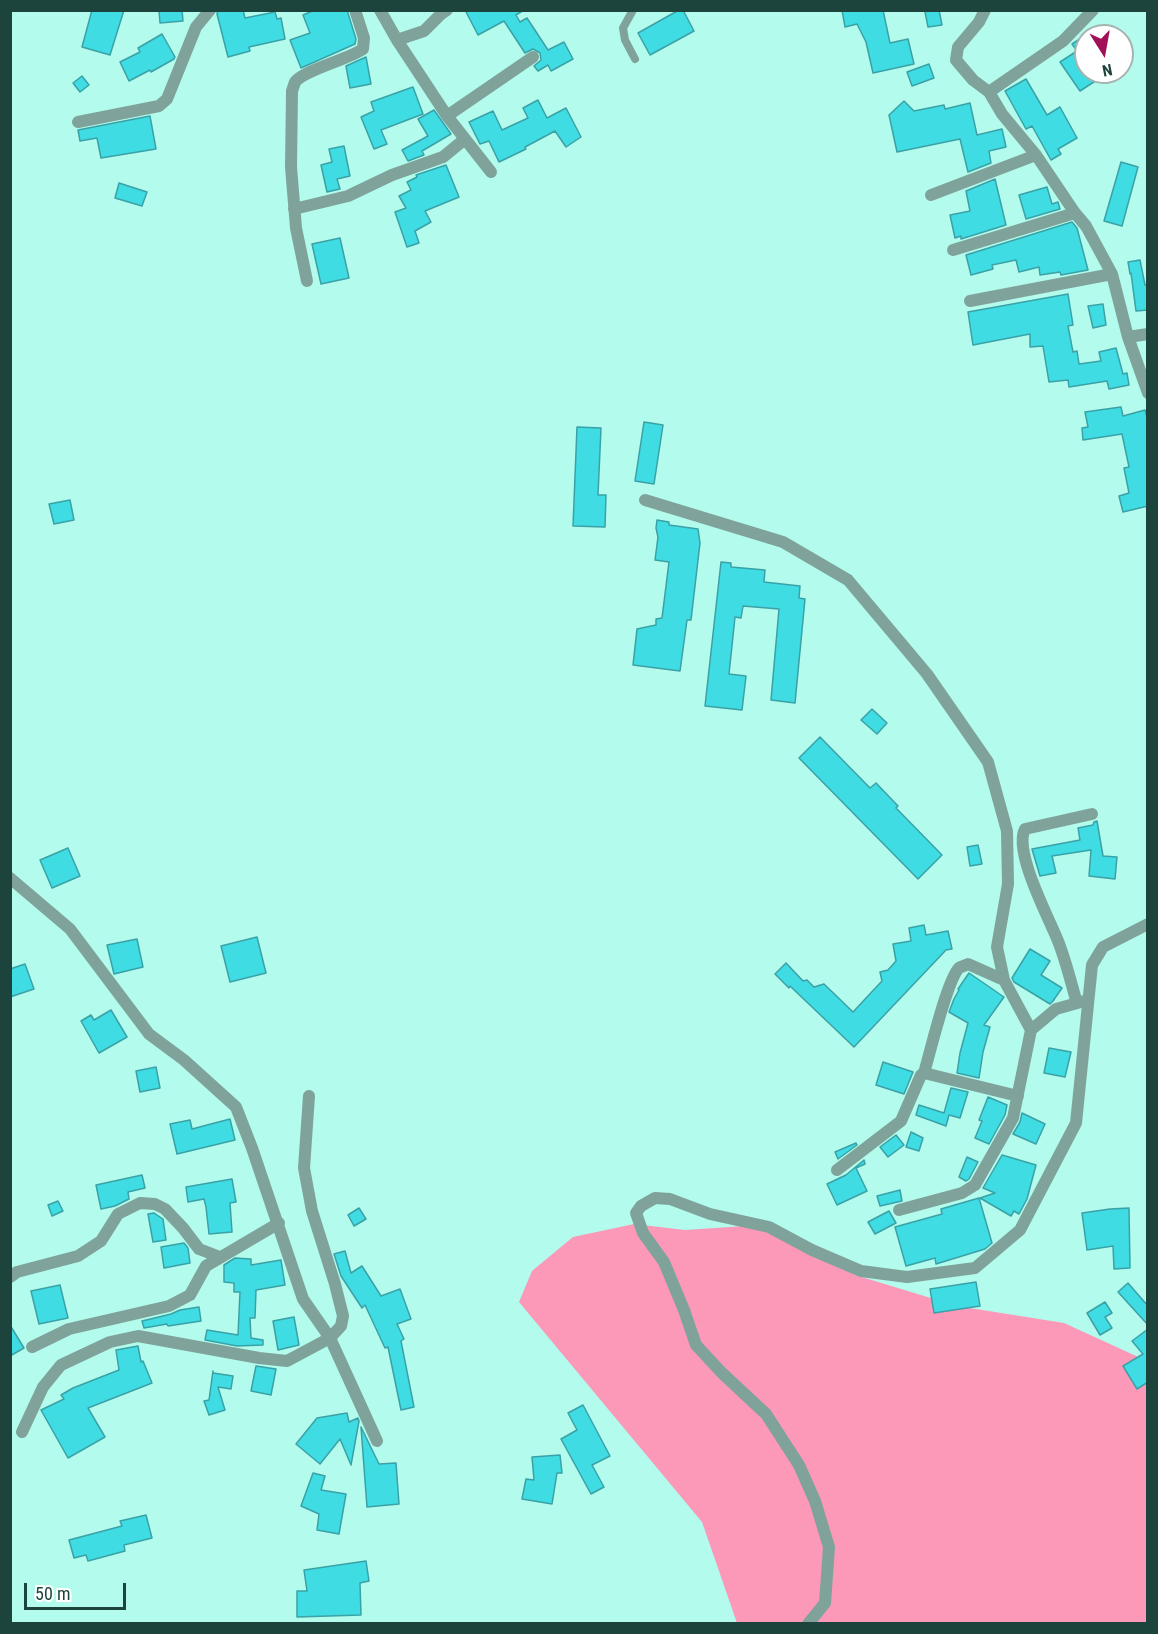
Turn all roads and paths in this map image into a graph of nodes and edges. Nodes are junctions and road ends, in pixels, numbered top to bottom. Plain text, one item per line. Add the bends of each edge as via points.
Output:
1 (210, 10) edge
2 (355, 10) edge
3 (380, 10) edge
4 (447, 10) edge
5 (633, 10) edge
6 (985, 10) edge
7 (1093, 10) edge
8 (397, 40) junction
9 (533, 57) dead end
10 (635, 59) dead end
11 (989, 92) junction
12 (447, 116) junction
13 (78, 122) dead end
14 (465, 139) junction
15 (1036, 155) junction
16 (491, 172) dead end
17 (931, 195) dead end
18 (294, 209) junction
19 (1075, 213) junction
20 (953, 250) dead end
21 (1112, 274) junction
22 (307, 281) dead end
23 (970, 301) dead end
24 (1148, 334) edge
25 (1128, 337) junction
26 (1148, 393) edge
27 (645, 500) dead end
28 (1092, 814) dead end
29 (10, 878) edge
30 (1148, 924) edge
31 (1004, 980) junction
32 (1083, 1002) junction
33 (1031, 1030) junction
34 (924, 1073) junction
35 (1018, 1095) junction
36 (309, 1096) dead end
37 (837, 1170) dead end
38 (899, 1210) dead end
39 (279, 1223) junction
40 (220, 1257) junction
41 (10, 1276) edge
42 (330, 1338) junction
43 (32, 1347) dead end
44 (22, 1432) dead end
45 (377, 1441) dead end
46 (808, 1623) edge

1 - 13 street via 196,27 167,99 159,106
2 - 18 street via 364,38 363,50 307,74 296,81 292,91
3 - 8 street
4 - 8 street via 424,30
5 - 10 lane via 623,28
6 - 11 street via 958,46 956,60
7 - 11 street via 1063,41
8 - 12 street
9 - 12 street
11 - 15 street
12 - 14 street
14 - 16 street
14 - 18 street via 443,157 348,196
15 - 17 street
15 - 19 street
18 - 22 street
19 - 20 street
19 - 21 street
21 - 23 street
21 - 25 street
24 - 25 street
25 - 26 street
27 - 31 street via 783,542 848,580 927,674 988,762 1006,831 1008,884 996,947
28 - 32 street via 1025,829 1022,835 1028,871
29 - 39 street via 70,929 149,1034 236,1107
30 - 32 street via 1103,947 1092,965
31 - 33 street
31 - 34 street via 968,964 959,969 938,1020
32 - 33 street via 1056,1009
32 - 46 street via 1076,1123 1020,1230 975,1268 907,1277 861,1271 769,1227 710,1214 670,1199 655,1198 636,1213 643,1233 664,1262 696,1345 766,1414 799,1465 815,1501 829,1547 825,1603
33 - 35 street
34 - 35 street
34 - 37 street via 901,1121
35 - 38 street via 1013,1118 975,1185 962,1193
36 - 42 street via 304,1168 312,1211 343,1316 341,1326
39 - 40 street
39 - 42 street via 303,1299
40 - 41 street via 199,1249 165,1209 140,1203 118,1214 101,1241 78,1256
40 - 43 street via 206,1266 190,1295 169,1306 69,1329
42 - 44 street via 287,1361 138,1336 110,1342 62,1365 43,1387
42 - 45 street

